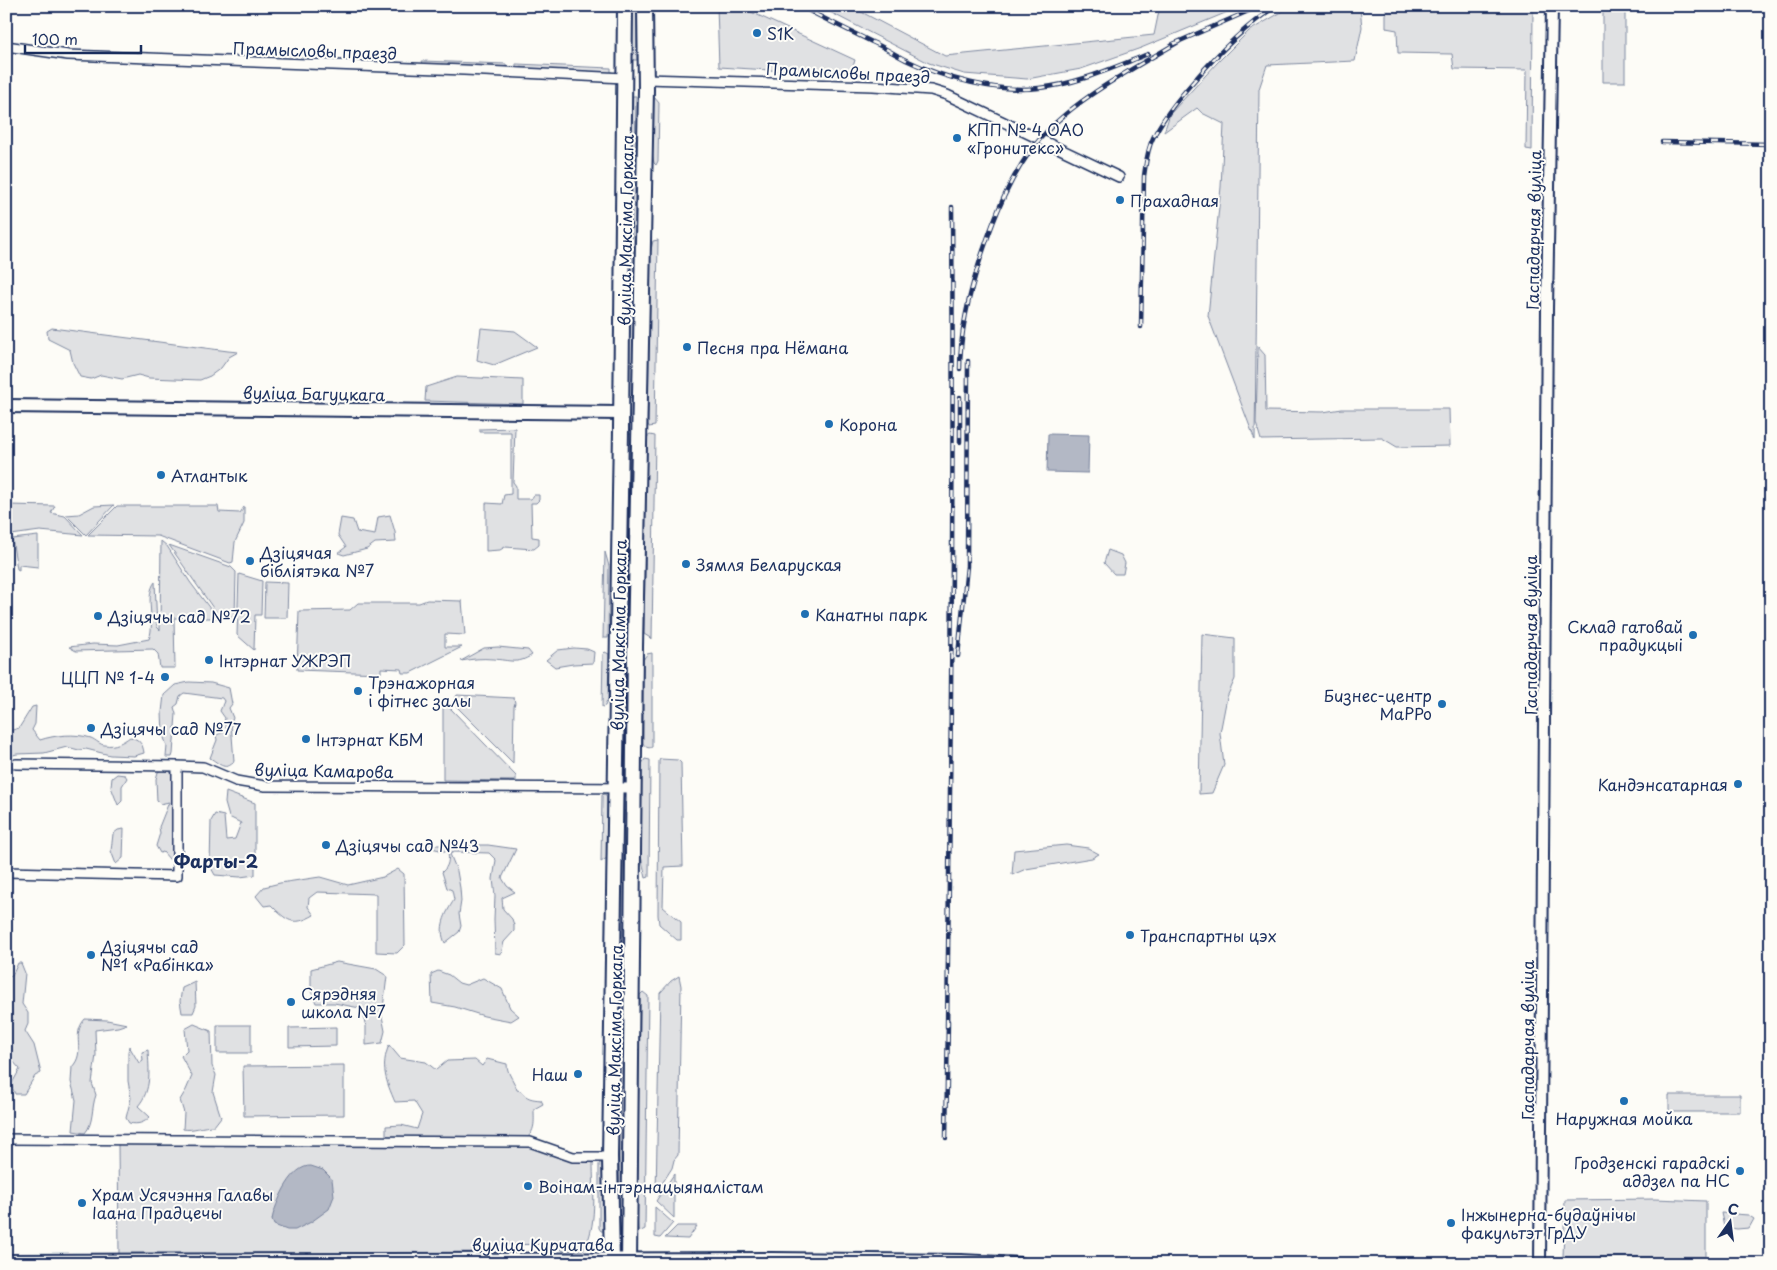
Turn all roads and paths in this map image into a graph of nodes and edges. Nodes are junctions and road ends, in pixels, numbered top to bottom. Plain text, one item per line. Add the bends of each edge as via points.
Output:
1 (625, 6) edge
2 (645, 6) edge
3 (1552, 6) edge
4 (6, 46) edge
5 (624, 78) junction
6 (646, 79) junction
7 (1119, 177) dead end
8 (6, 406) edge
9 (621, 413) junction
10 (639, 413) junction
11 (16, 764) dead end
12 (177, 766) junction
13 (616, 788) junction
14 (634, 788) junction
15 (6, 872) edge
16 (6, 1139) edge
17 (610, 1157) junction
18 (6, 1261) edge
19 (611, 1262) edge
20 (629, 1262) edge
21 (1020, 1264) edge
22 (1540, 1264) edge

1 - 5 main road, вуліца Максіма Горкага
2 - 6 main road, вуліца Максіма Горкага
3 - 22 street, Гаспадарчая вуліца
4 - 5 street, Прамысловы праезд via 85,56
5 - 9 main road, вуліца Максіма Горкага
6 - 7 street, Прамысловы праезд via 931,90
6 - 10 main road, вуліца Максіма Горкага
8 - 9 main road, вуліца Багуцкага
9 - 10 main road
9 - 13 main road, вуліца Максіма Горкага
10 - 14 main road, вуліца Максіма Горкага
11 - 12 street, вуліца Камарова
12 - 13 street, вуліца Камарова via 203,767 236,781 265,786
12 - 15 street via 177,876
13 - 14 street, вуліца Камарова
13 - 17 main road, вуліца Максіма Горкага
14 - 20 main road, вуліца Максіма Горкага
16 - 17 street via 530,1142 573,1157
17 - 19 main road, вуліца Максіма Горкага
18 - 19 main road, вуліца Курчатава
19 - 20 main road, вуліца Курчатава
20 - 21 main road, вуліца Курчатава via 788,1259

